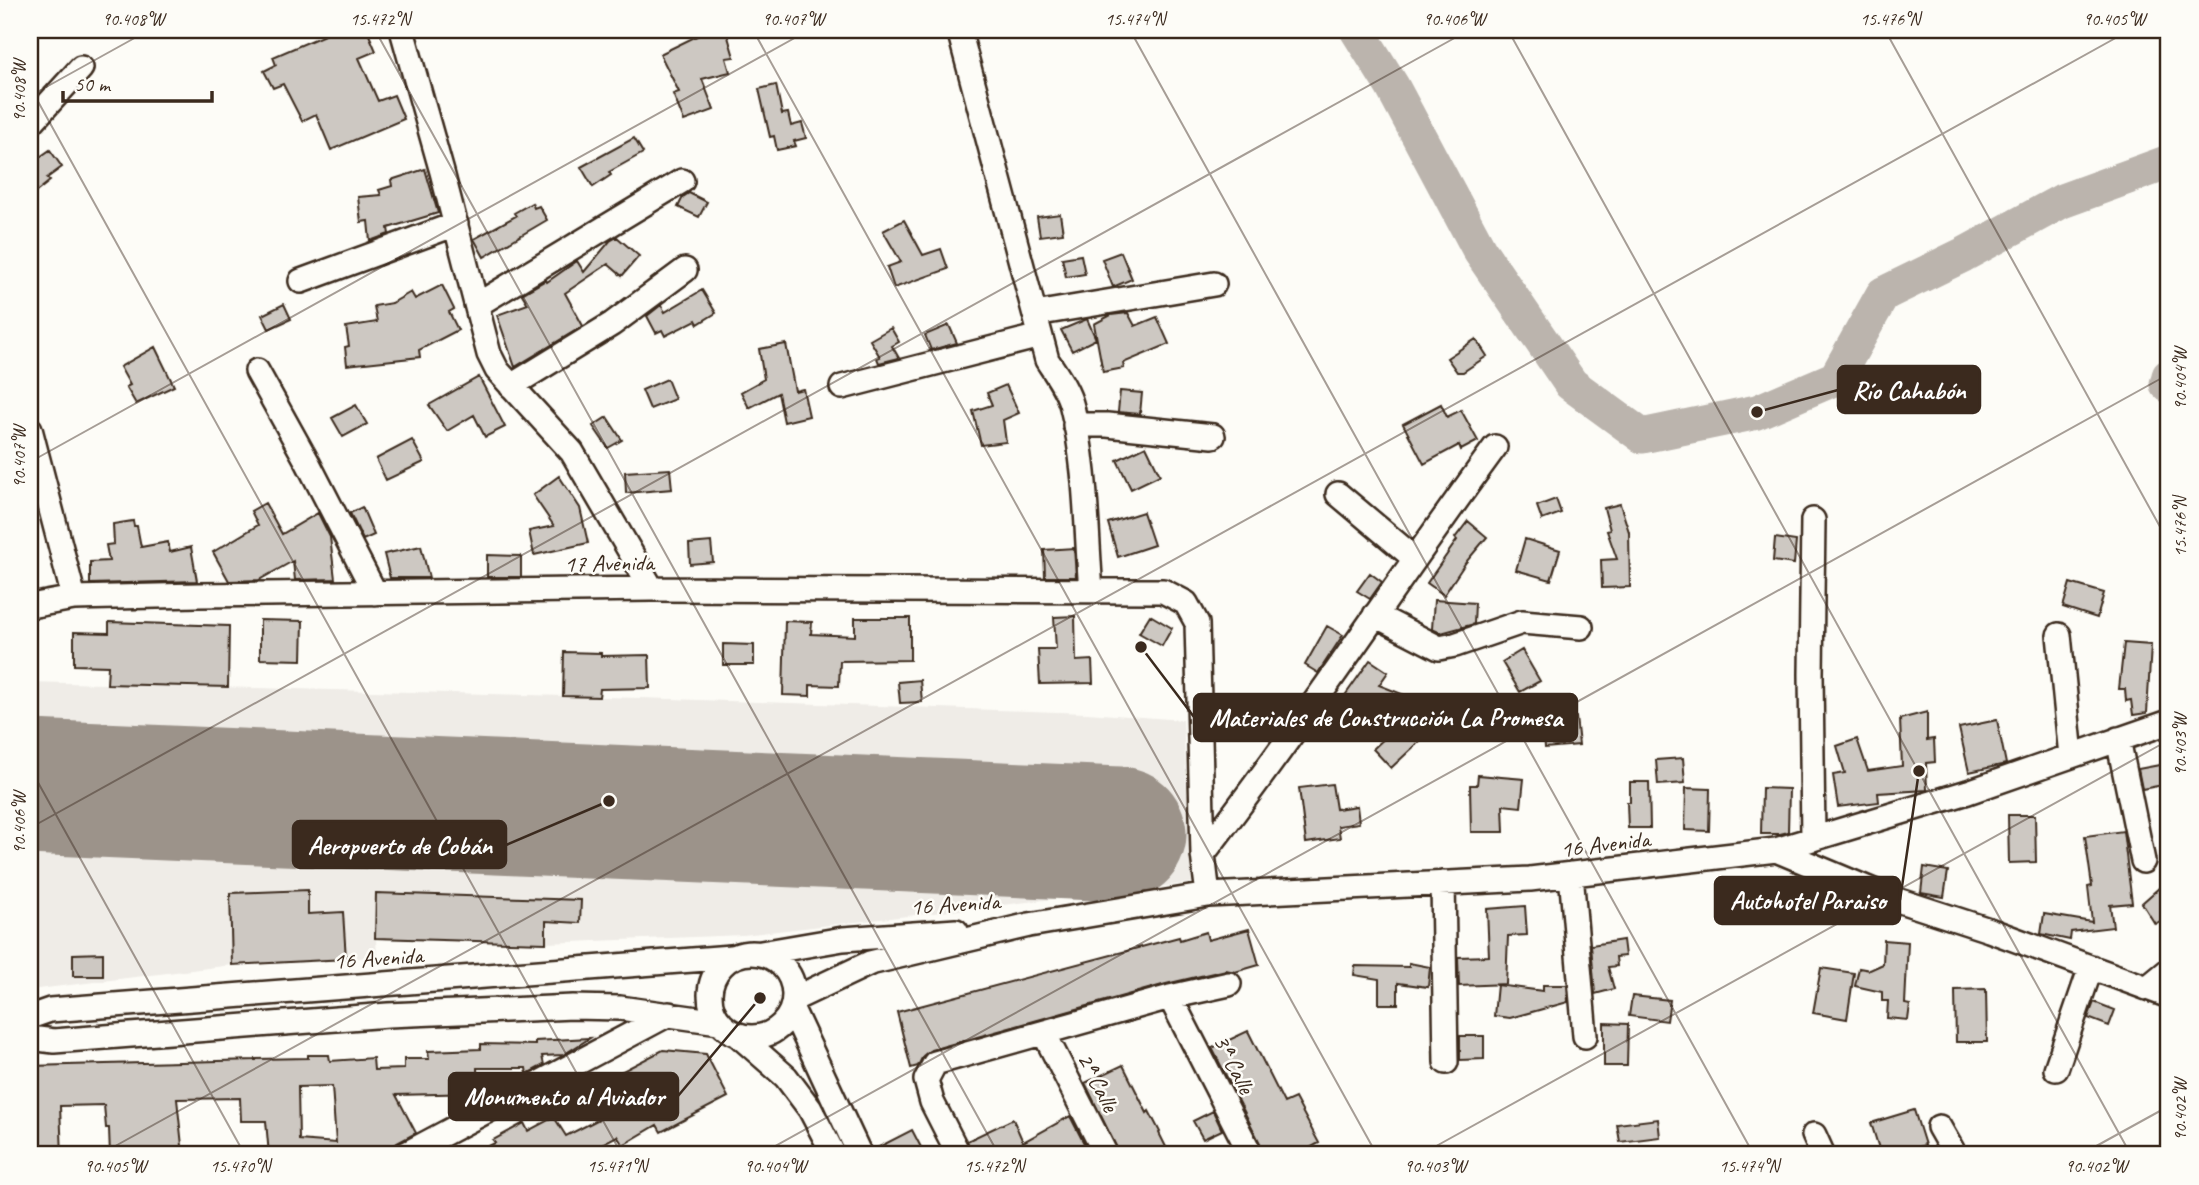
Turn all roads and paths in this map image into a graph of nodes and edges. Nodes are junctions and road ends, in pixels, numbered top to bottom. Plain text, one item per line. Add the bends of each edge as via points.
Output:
1 (402, 30) edge
2 (960, 30) edge
3 (968, 41) edge
4 (81, 68) dead end
5 (30, 124) edge
6 (681, 181) dead end
7 (456, 224) junction
8 (684, 270) dead end
9 (301, 281) dead end
10 (1214, 284) dead end
11 (477, 305) junction
12 (1038, 325) junction
13 (257, 371) dead end
14 (511, 386) junction
15 (842, 387) dead end
16 (1075, 425) junction
17 (30, 431) edge
18 (1213, 436) dead end
19 (1495, 447) dead end
20 (1338, 494) dead end
21 (1814, 520) dead end
22 (1414, 558) junction
23 (652, 589) junction
24 (1091, 590) junction
25 (375, 593) junction
26 (74, 598) junction
27 (30, 606) edge
28 (1375, 615) junction
29 (1581, 627) dead end
30 (2059, 635) dead end
31 (2169, 722) edge
32 (2118, 739) junction
33 (2071, 756) junction
34 (1813, 839) junction
35 (1776, 850) junction
36 (1203, 853) junction
37 (2143, 861) dead end
38 (1572, 874) junction
39 (1443, 883) junction
40 (1208, 895) junction
41 (1029, 925) junction
42 (761, 953) junction
43 (731, 957) junction
44 (2091, 967) junction
45 (2169, 970) edge
46 (1229, 984) dead end
47 (346, 987) junction
48 (2147, 988) junction
49 (2169, 996) edge
50 (1170, 997) junction
51 (793, 1004) junction
52 (669, 1014) junction
53 (30, 1017) edge
54 (351, 1018) junction
55 (728, 1028) junction
56 (1044, 1033) junction
57 (1585, 1036) dead end
58 (30, 1038) edge
59 (1446, 1062) dead end
60 (2056, 1069) dead end
61 (1940, 1127) dead end
62 (404, 1155) edge
63 (834, 1155) edge
64 (860, 1155) edge
65 (959, 1155) edge
66 (1106, 1155) edge
67 (1251, 1155) edge
68 (1955, 1155) edge

1 - 7 street
2 - 3 street
3 - 12 street
4 - 5 street
6 - 11 street
7 - 9 street
7 - 11 street
8 - 14 street via 612,324
10 - 12 street
11 - 14 street via 489,354
12 - 15 street
12 - 16 street via 1047,360 1072,406
13 - 25 street
14 - 23 street via 572,452
16 - 18 street
16 - 24 street
17 - 26 street
19 - 22 street
20 - 22 street
21 - 34 street
22 - 28 street
23 - 24 street, 17 Avenida
23 - 25 street, 17 Avenida
24 - 36 street, 17 Avenida via 1163,591 1186,603 1197,623
25 - 26 street, 17 Avenida
26 - 27 street, 17 Avenida
28 - 29 street via 1439,648 1522,622
28 - 36 street
30 - 33 street
31 - 32 street, 16 Avenida
32 - 33 street, 16 Avenida
32 - 37 street
33 - 34 street, 16 Avenida
34 - 35 street, 16 Avenida
35 - 38 street, 16 Avenida
35 - 44 street via 1888,897
36 - 40 street
38 - 39 street, 16 Avenida
38 - 57 street
39 - 40 street, 16 Avenida
39 - 59 street
40 - 41 street, 16 Avenida
41 - 42 street, 16 Avenida via 843,939
41 - 51 street, 16 Avenida via 870,962
42 - 43 street
42 - 51 street via 782,965 793,986
43 - 47 street, 16 Avenida
43 - 55 street via 712,980 710,994 712,1009
44 - 48 street
44 - 60 street
45 - 48 street
46 - 50 street
47 - 53 street, 16 Avenida via 50,1010
47 - 54 street
48 - 49 street
50 - 56 street
50 - 67 street, 3ª Calle
51 - 55 street via 786,1021 764,1036 750,1037
51 - 64 street
52 - 54 street via 573,1007
52 - 55 street
52 - 62 street
54 - 58 street via 54,1041
55 - 63 street via 786,1077 810,1109
56 - 65 street via 935,1063 926,1080
56 - 66 street, 2ª Calle
61 - 68 street

